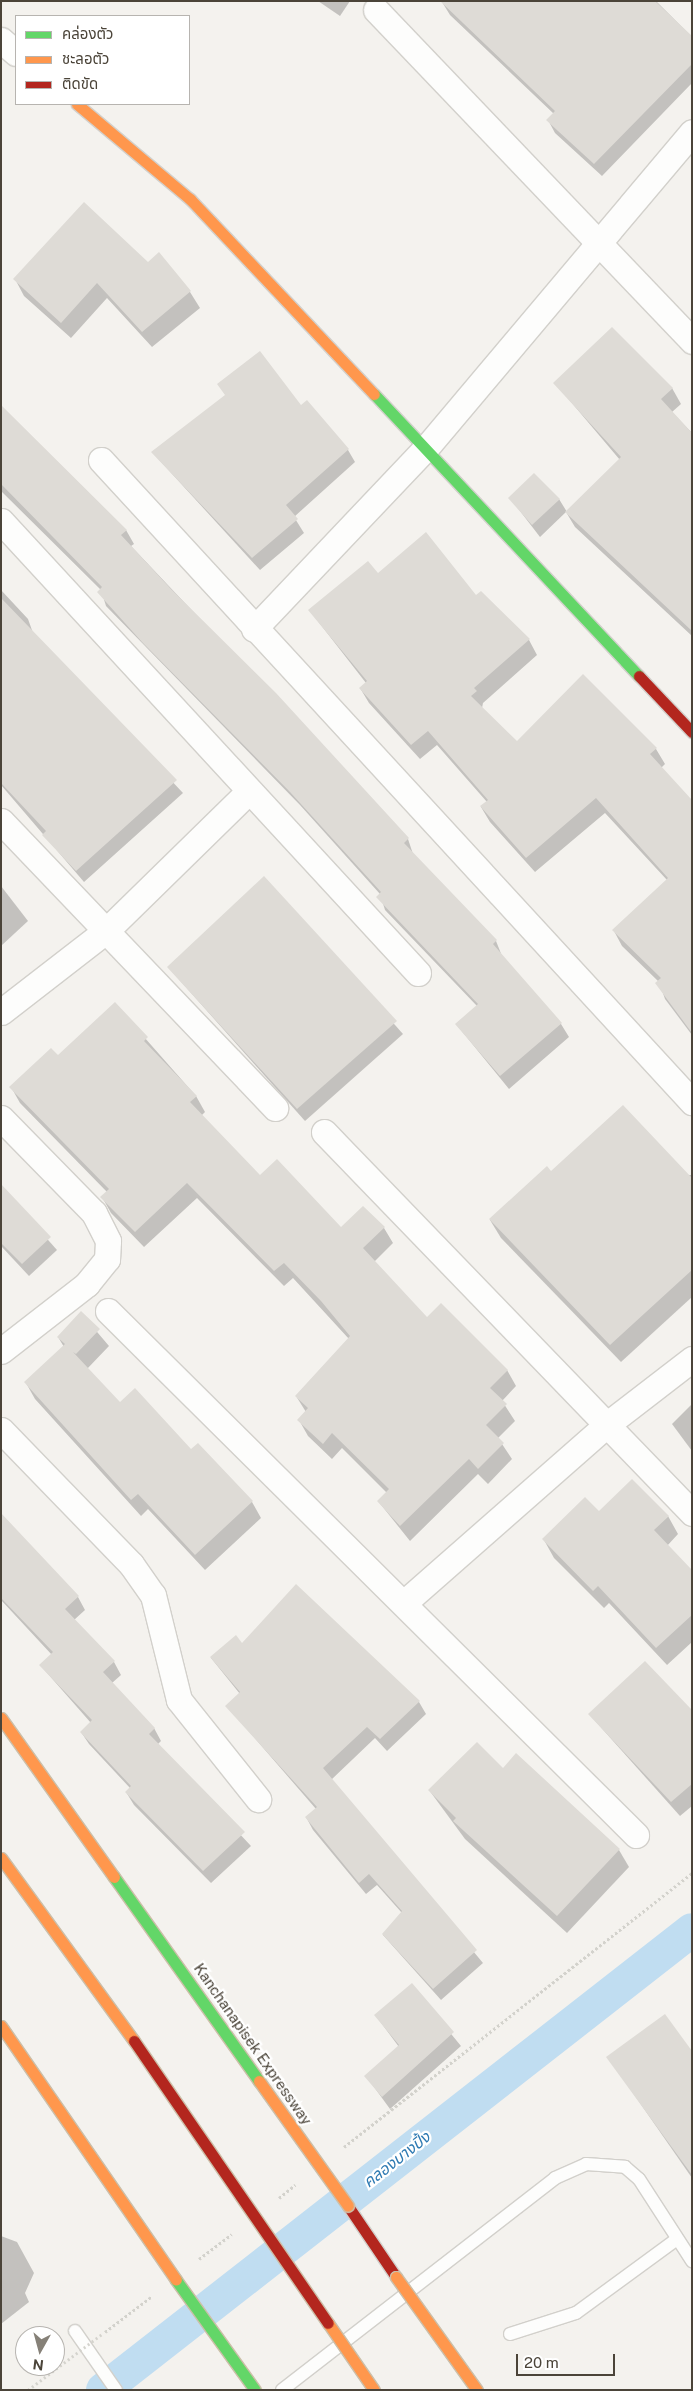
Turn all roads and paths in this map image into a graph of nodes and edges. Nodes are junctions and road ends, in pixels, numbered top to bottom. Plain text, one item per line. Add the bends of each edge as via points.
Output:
1 (376, 10) dead end
2 (1, 40) edge
3 (15, 52) edge
4 (78, 105) edge
5 (692, 132) edge
6 (601, 243) junction
7 (692, 341) edge
8 (426, 448) junction
9 (101, 460) dead end
10 (1, 521) edge
11 (254, 629) junction
12 (692, 732) edge
13 (248, 792) junction
14 (1, 822) edge
15 (108, 929) junction
16 (418, 973) dead end
17 (1, 1012) edge
18 (692, 1102) edge
19 (275, 1108) dead end
20 (1, 1118) edge
21 (324, 1132) dead end
22 (108, 1310) dead end
23 (1, 1351) edge
24 (692, 1359) edge
25 (605, 1426) junction
26 (1, 1430) edge
27 (692, 1513) edge
28 (405, 1602) junction
29 (1, 1718) edge
30 (258, 1799) dead end
31 (636, 1835) dead end
32 (1, 1858) edge
33 (692, 1873) edge
34 (1, 2026) edge
35 (336, 2154) dead end
36 (297, 2184) dead end
37 (274, 2202) dead end
38 (235, 2232) dead end
39 (677, 2239) junction
40 (692, 2260) edge
41 (196, 2262) dead end
42 (157, 2292) dead end
43 (75, 2330) dead end
44 (510, 2334) dead end
45 (28, 2390) edge
46 (116, 2390) edge
47 (255, 2390) edge
48 (282, 2390) edge
49 (374, 2390) edge
50 (477, 2390) edge

1 - 6 street
2 - 3 street
4 - 8 main road via 190,199
5 - 6 street
6 - 7 street
6 - 8 street
8 - 11 street
8 - 12 main road
9 - 11 street
10 - 13 street
11 - 18 street
13 - 15 street
13 - 16 street
14 - 15 street
15 - 17 street
15 - 19 street
20 - 23 street via 94,1213 108,1240 107,1259 86,1284
21 - 25 street
22 - 28 street
24 - 25 street
25 - 27 street
25 - 28 street
26 - 30 street via 131,1564 153,1595 179,1700
28 - 31 street
29 - 50 main road, Kanchanapisek Expressway, bridge
32 - 49 main road, bridge via 162,2079
33 - 35 path
34 - 47 main road, bridge via 62,2119
36 - 37 path
38 - 41 path
39 - 40 lane
39 - 44 lane via 576,2313
39 - 48 lane via 638,2179 625,2167 586,2164 569,2170
42 - 45 path, bridge
43 - 46 lane

